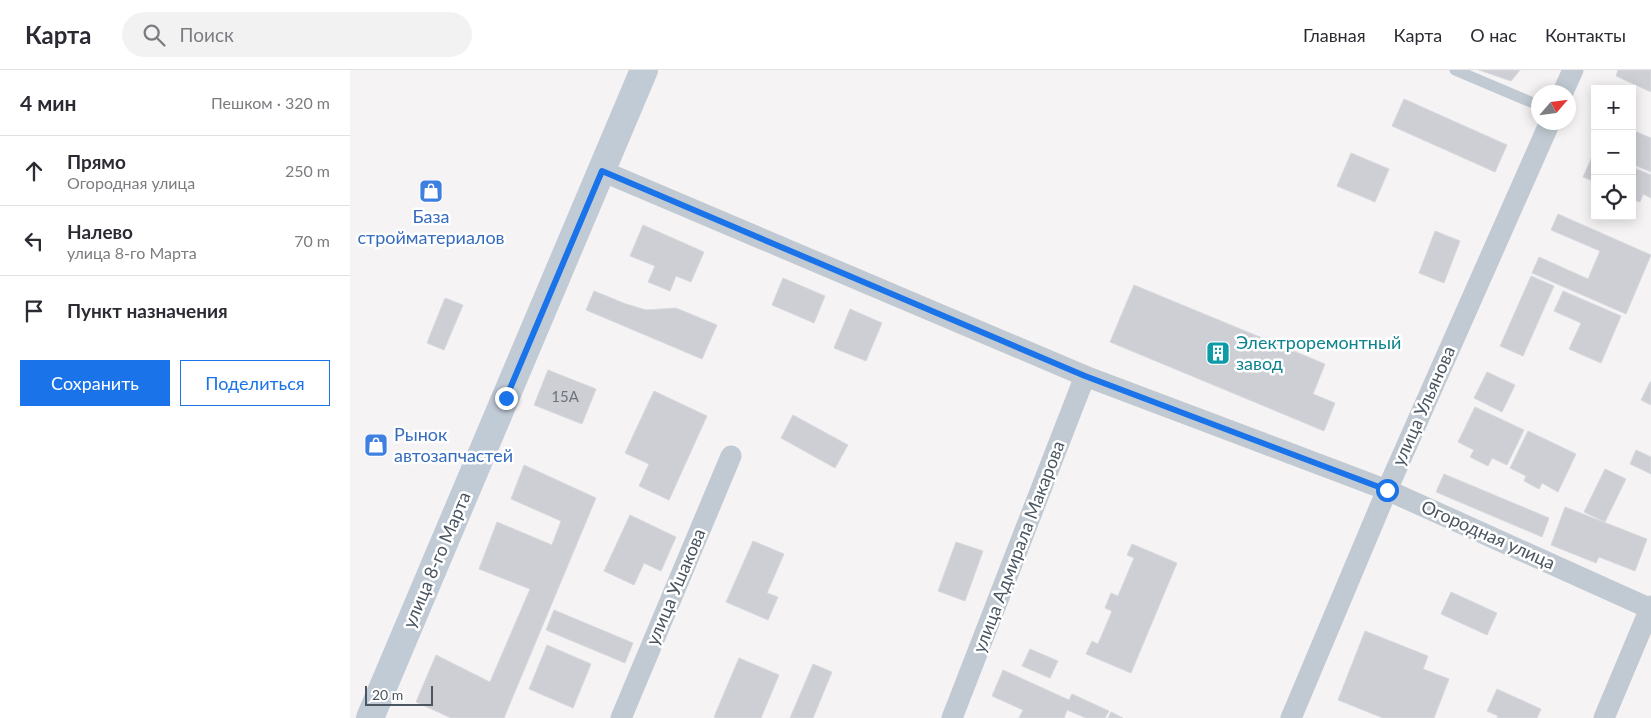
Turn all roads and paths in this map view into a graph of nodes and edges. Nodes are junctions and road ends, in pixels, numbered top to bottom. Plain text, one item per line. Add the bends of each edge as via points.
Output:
1 (644, 70) edge
2 (1455, 70) edge
3 (1573, 70) edge
4 (1566, 85) edge
5 (1531, 102) edge
6 (1546, 130) edge
7 (602, 171) junction
8 (1085, 376) junction
9 (731, 456) dead end
10 (1387, 490) junction
11 (1651, 608) edge
12 (370, 718) edge
13 (621, 718) edge
14 (952, 718) edge
15 (1291, 718) edge
16 (1604, 718) edge

1 - 7 street, улица 8-го Марта
2 - 5 lane
3 - 4 street
6 - 10 street, улица Ульянова
7 - 8 street, Огородная улица
7 - 12 street, улица 8-го Марта
8 - 10 street, Огородная улица
8 - 14 street, улица Адмирала Макарова
9 - 13 street, улица Ушакова
10 - 11 street, Огородная улица
10 - 15 street, улица Ульянова
11 - 16 street

